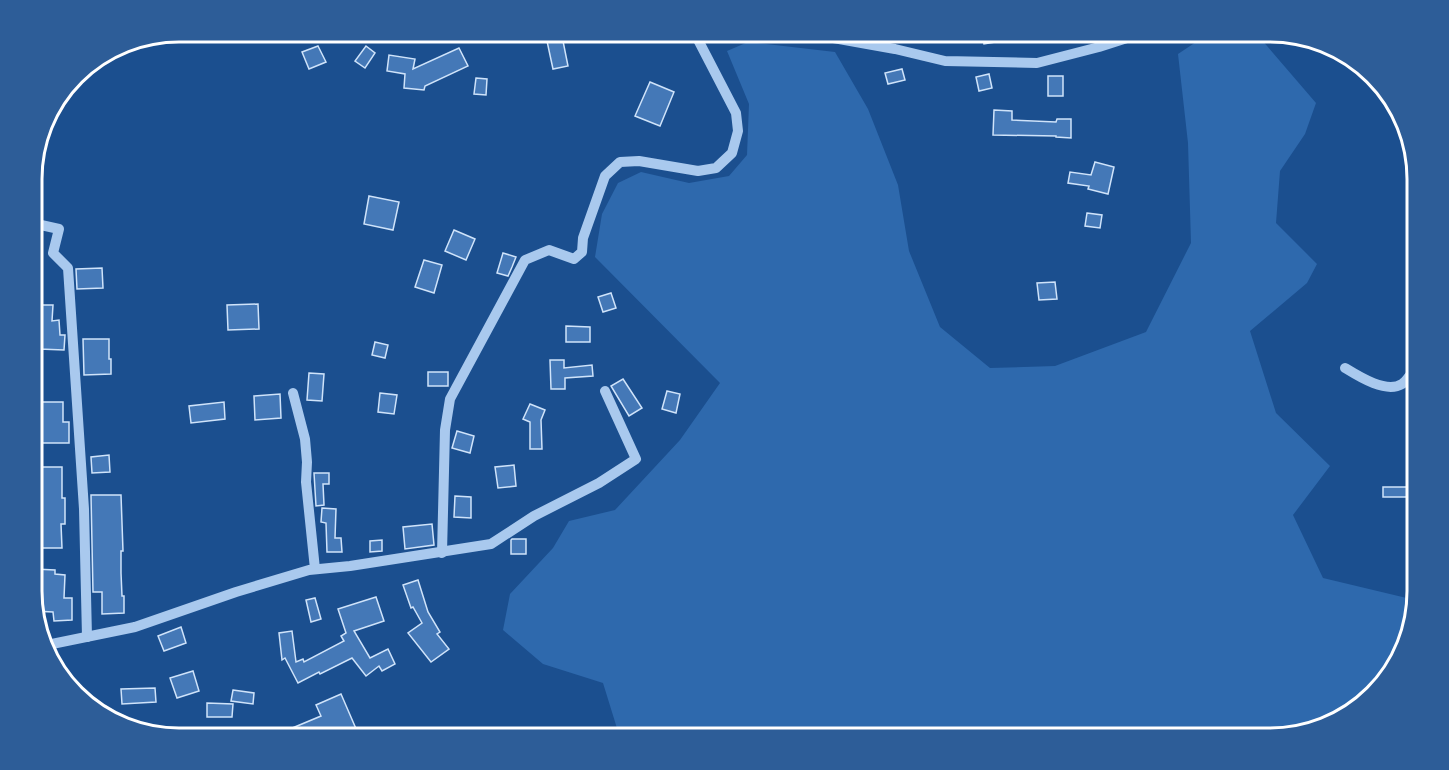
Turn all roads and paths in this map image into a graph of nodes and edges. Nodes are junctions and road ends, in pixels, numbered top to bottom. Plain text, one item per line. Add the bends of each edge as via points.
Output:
1 (699, 42) edge
2 (859, 42) edge
3 (1115, 42) edge
4 (42, 225) edge
5 (1345, 368) dead end
6 (1407, 379) edge
7 (605, 392) dead end
8 (293, 393) dead end
9 (442, 553) junction
10 (315, 569) junction
11 (87, 637) junction
12 (52, 644) edge

1 - 9 street via 736,112 738,131 732,153 716,168 698,171 639,161 620,162 605,176 583,238 582,252 574,259 549,250 525,260 450,399 445,430
2 - 3 street via 945,61 1037,63
4 - 11 street via 59,229 53,253 68,268 84,509
5 - 6 street via 1372,383 1392,386 1403,384
7 - 9 street via 636,459 491,544
8 - 10 street via 305,439
9 - 10 street
10 - 11 street via 135,627
11 - 12 street

